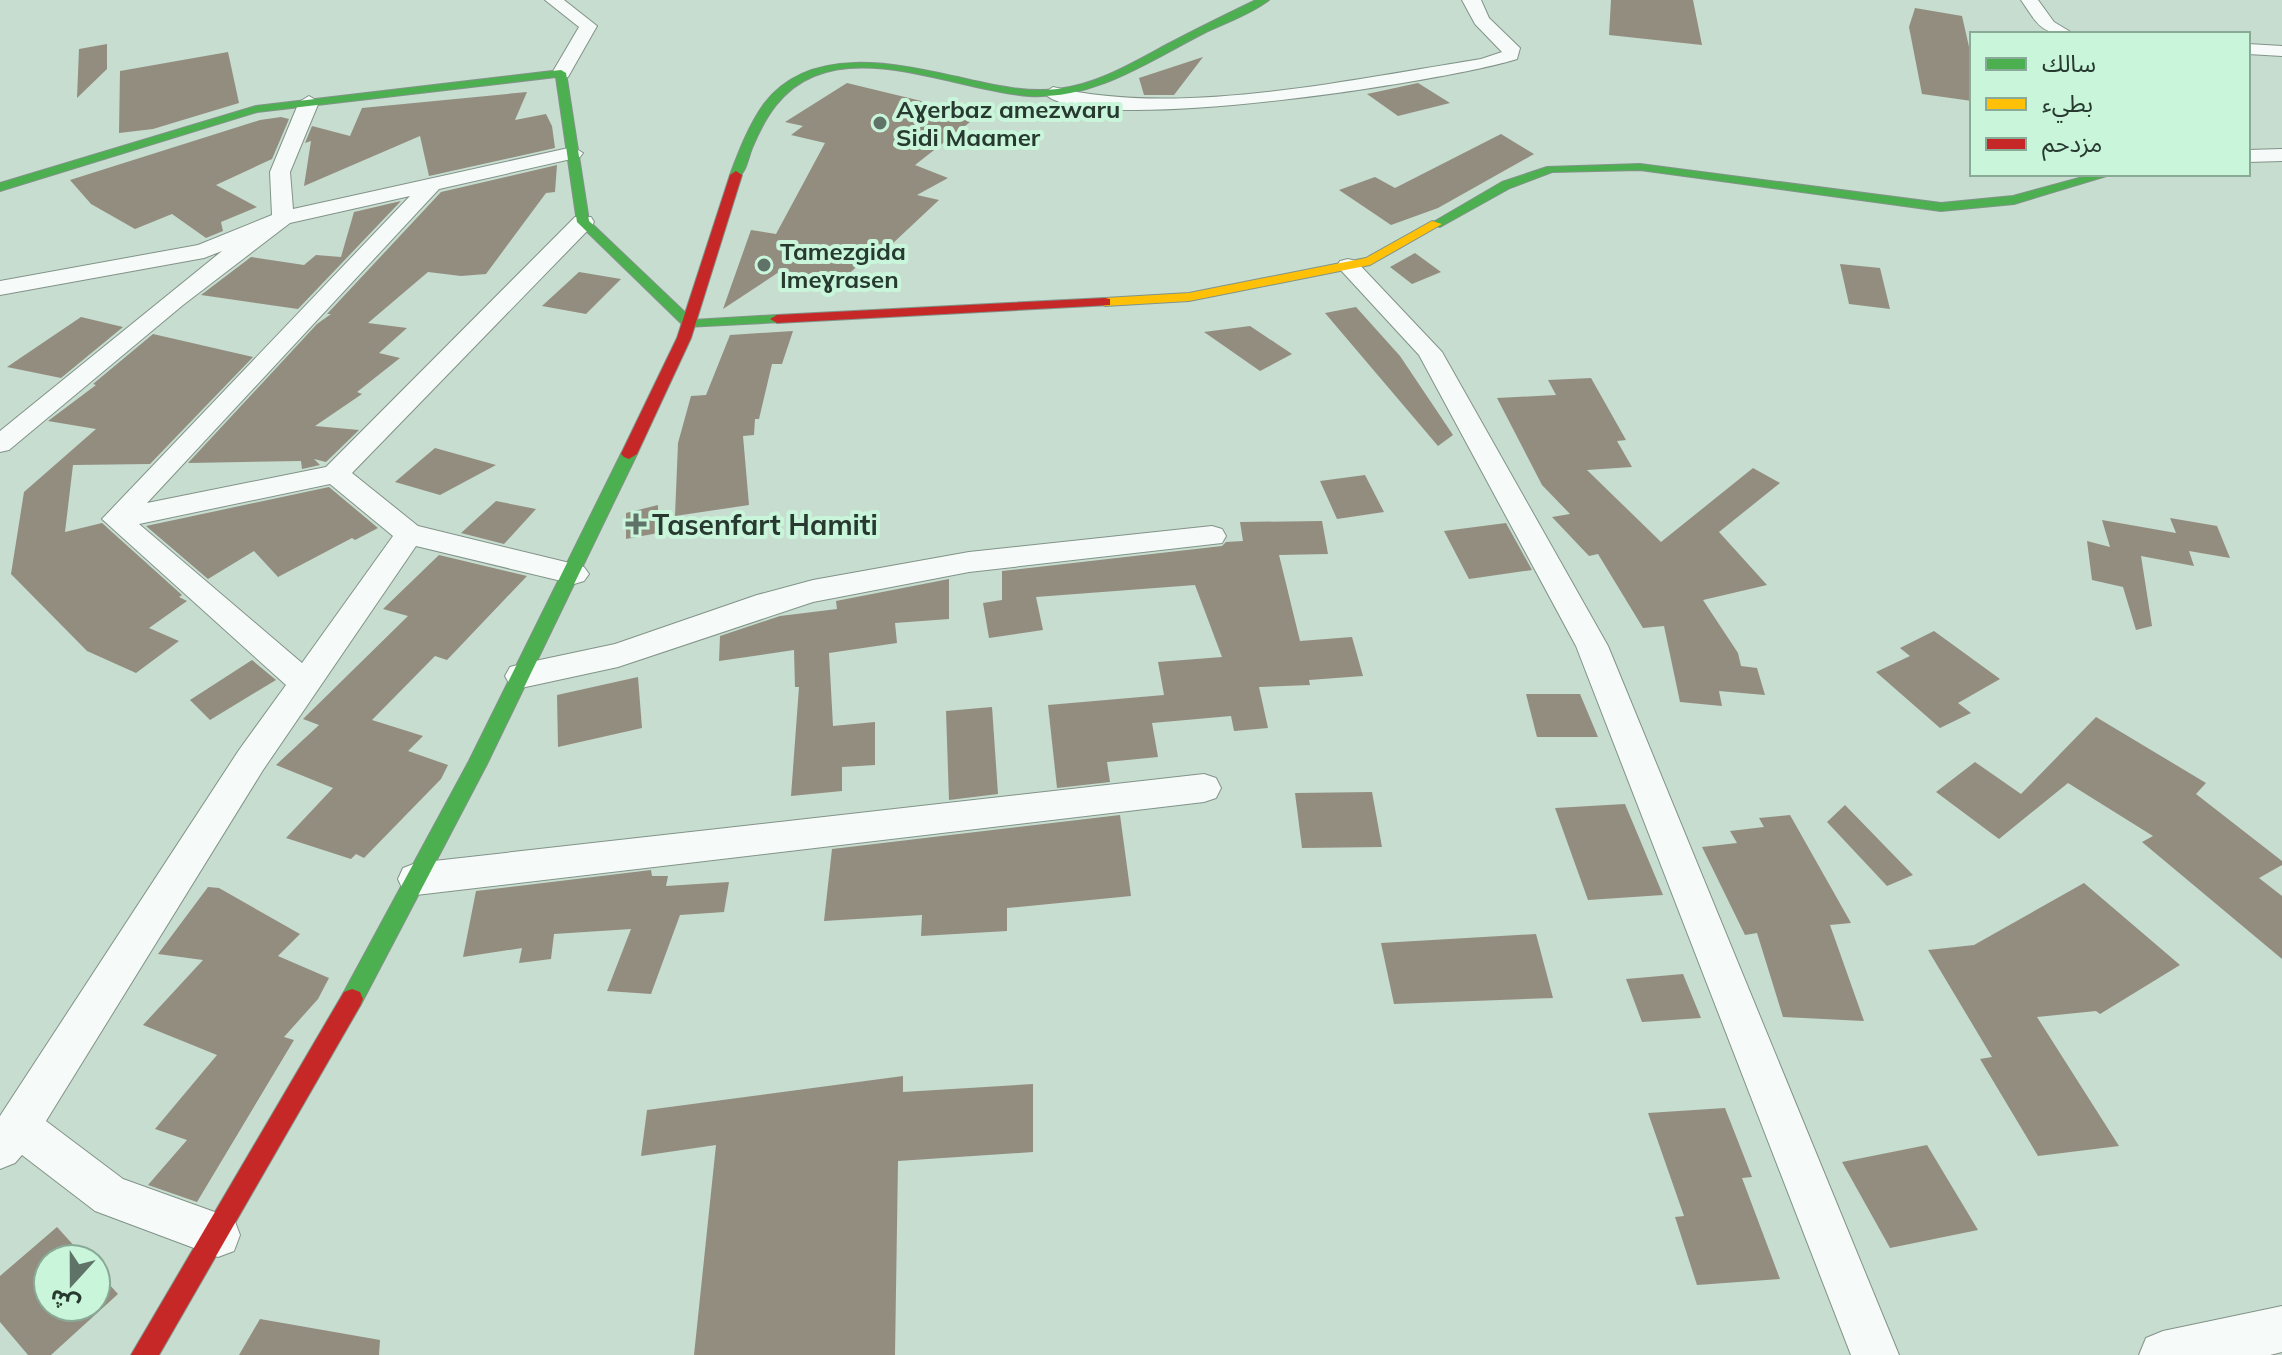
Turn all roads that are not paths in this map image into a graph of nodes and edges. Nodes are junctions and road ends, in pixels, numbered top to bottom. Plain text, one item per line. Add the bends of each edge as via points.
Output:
1 (553, 0) edge
2 (1264, 0) edge
3 (1470, 0) edge
4 (2029, 0) edge
5 (2061, 32) edge
6 (2250, 49) edge
7 (2282, 51) edge
8 (561, 73) junction
9 (1053, 93) junction
10 (309, 102) junction
11 (573, 153) junction
12 (2282, 155) edge
13 (2250, 156) edge
14 (2100, 176) edge
15 (431, 186) junction
16 (0, 187) edge
17 (283, 218) junction
18 (583, 222) junction
19 (1348, 266) junction
20 (0, 288) edge
21 (690, 324) junction
22 (0, 444) edge
23 (335, 474) junction
24 (116, 519) junction
25 (409, 534) junction
26 (1212, 536) dead end
27 (574, 574) junction
28 (521, 676) junction
29 (304, 683) junction
30 (1204, 788) dead end
31 (416, 879) junction
32 (10, 1137) edge
33 (218, 1235) junction
34 (2282, 1329) edge
35 (144, 1355) edge
36 (1875, 1355) edge
37 (2163, 1355) edge

1 - 8 street via 588,26
2 - 9 street via 1112,76
3 - 9 street via 1481,20 1511,48 1511,55 1484,64 1254,99 1110,104
4 - 5 street via 2048,26
6 - 7 street
8 - 10 street
8 - 11 street
9 - 21 street via 871,67 818,73 788,86 760,117
10 - 16 street via 256,109
10 - 17 street via 280,172
11 - 15 street
11 - 18 street
12 - 13 street
14 - 19 street via 2014,200 1941,207 1640,167 1551,169 1506,185 1370,261
15 - 17 street
15 - 24 street
17 - 20 street via 204,251
17 - 22 street via 224,258
18 - 21 street
18 - 23 street
19 - 21 street via 1189,297
19 - 36 street via 1430,352 1592,646
21 - 27 street
23 - 24 street
23 - 25 street
24 - 29 street
25 - 27 street
25 - 29 street
26 - 28 street via 969,562 867,580 768,603 618,655
27 - 28 street
28 - 31 street
29 - 32 street
30 - 31 street
31 - 33 street
32 - 33 street via 110,1196
33 - 35 street
34 - 37 street

